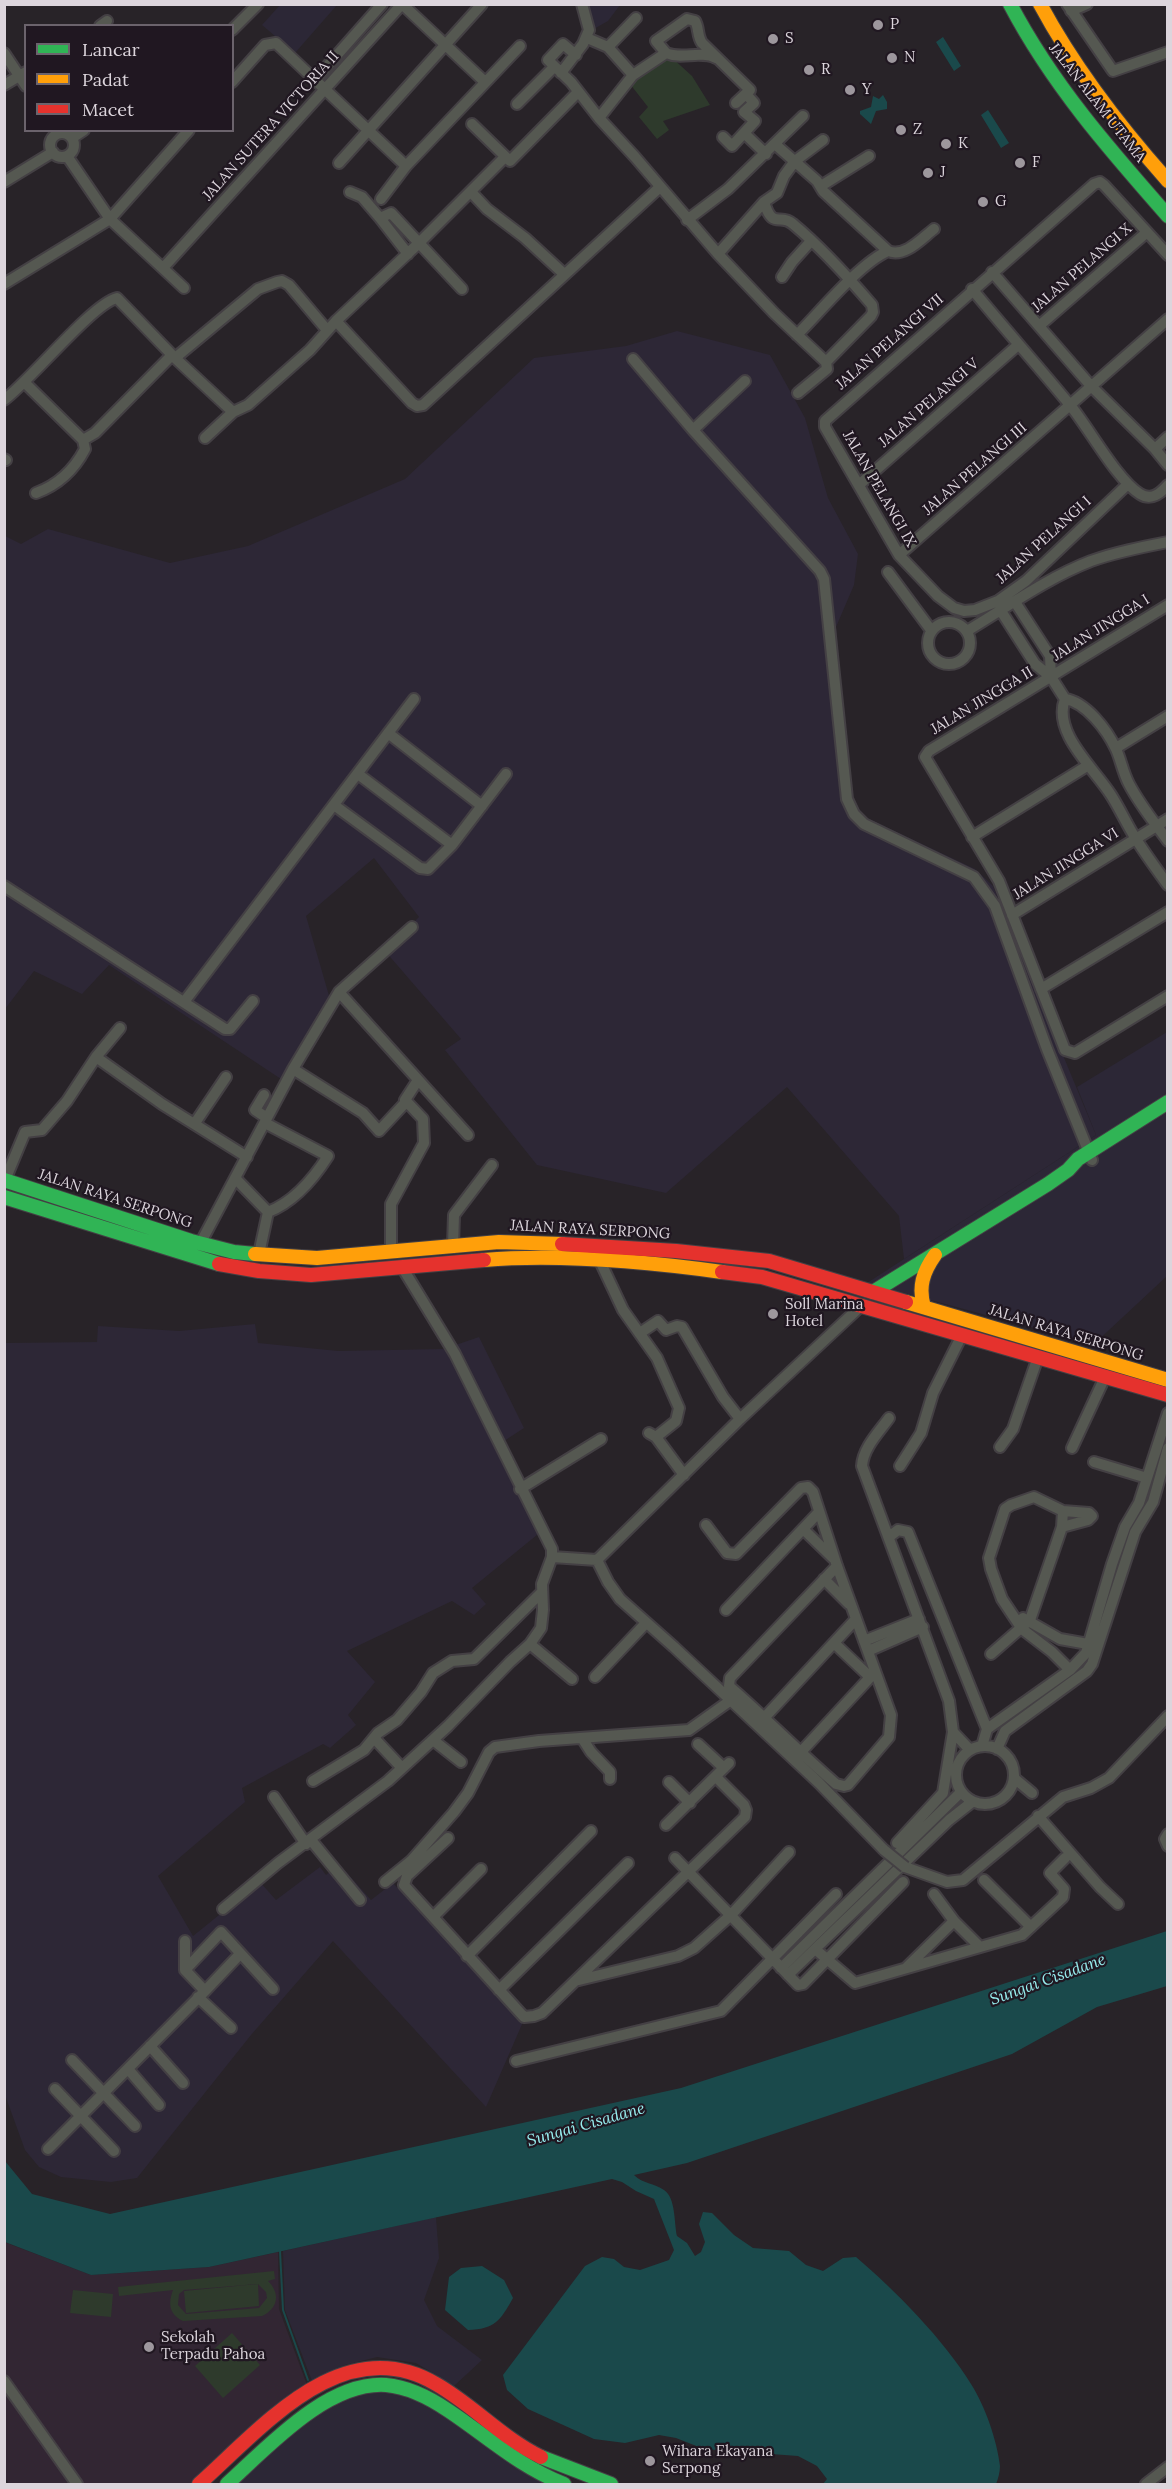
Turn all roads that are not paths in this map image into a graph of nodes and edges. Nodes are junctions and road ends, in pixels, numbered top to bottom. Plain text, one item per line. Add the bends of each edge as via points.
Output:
1 (258, 4) edge
2 (382, 4) edge
3 (482, 4) edge
4 (582, 4) edge
5 (1010, 4) edge
6 (1040, 4) edge
7 (1087, 4) edge
8 (402, 5) edge
9 (1069, 8) edge
10 (636, 18) dead end
11 (234, 28) edge
12 (587, 38) junction
13 (446, 45) junction
14 (520, 46) dead end
15 (608, 46) junction
16 (4, 52) edge
17 (666, 53) junction
18 (1166, 54) edge
19 (576, 55) junction
20 (716, 58) junction
21 (558, 70) junction
22 (22, 74) edge
23 (633, 75) junction
24 (234, 80) edge
25 (315, 80) junction
26 (485, 82) junction
27 (4, 85) edge
28 (325, 89) junction
29 (578, 92) junction
30 (746, 94) junction
31 (517, 104) dead end
32 (736, 104) dead end
33 (804, 116) dead end
34 (599, 118) junction
35 (1114, 121) junction
36 (472, 124) dead end
37 (368, 130) junction
38 (81, 132) edge
39 (187, 132) edge
40 (54, 133) edge
41 (744, 133) junction
42 (1098, 135) junction
43 (723, 137) dead end
44 (72, 138) junction
45 (823, 140) dead end
46 (776, 145) junction
47 (53, 152) junction
48 (766, 154) junction
49 (68, 156) junction
50 (869, 156) dead end
51 (505, 157) junction
52 (795, 161) junction
53 (339, 163) dead end
54 (406, 166) junction
55 (1167, 181) edge
56 (4, 182) edge
57 (821, 186) junction
58 (660, 187) junction
59 (350, 192) dead end
60 (471, 192) junction
61 (381, 199) dead end
62 (764, 202) junction
63 (1167, 216) edge
64 (380, 218) junction
65 (110, 219) junction
66 (687, 220) junction
67 (934, 229) dead end
68 (1146, 233) junction
69 (811, 241) junction
70 (419, 243) junction
71 (888, 251) junction
72 (408, 254) junction
73 (718, 254) junction
74 (1167, 255) edge
75 (163, 268) junction
76 (992, 272) junction
77 (564, 274) junction
78 (782, 277) dead end
79 (849, 280) junction
80 (4, 284) edge
81 (184, 288) dead end
82 (462, 289) dead end
83 (972, 289) junction
84 (1167, 319) edge
85 (336, 321) junction
86 (1039, 326) junction
87 (327, 330) junction
88 (797, 335) junction
89 (1018, 345) junction
90 (173, 356) junction
91 (633, 359) dead end
92 (826, 362) junction
93 (745, 381) dead end
94 (25, 383) junction
95 (1091, 386) junction
96 (798, 393) dead end
97 (4, 400) edge
98 (1071, 406) junction
99 (233, 412) junction
100 (828, 417) joint
101 (693, 430) junction
102 (1167, 437) edge
103 (206, 438) dead end
104 (83, 440) junction
105 (1155, 449) junction
106 (1167, 465) edge
107 (860, 484) junction
108 (1128, 484) junction
109 (1166, 491) edge
110 (36, 493) dead end
111 (1167, 543) edge
112 (899, 555) junction
113 (888, 572) dead end
114 (1015, 602) junction
115 (1167, 605) edge
116 (975, 610) joint
117 (1001, 611) junction
118 (931, 630) junction
119 (967, 632) junction
120 (1051, 677) junction
121 (414, 699) dead end
122 (1065, 699) junction
123 (1167, 716) edge
124 (388, 733) junction
125 (1116, 748) junction
126 (1087, 766) junction
127 (358, 774) junction
128 (506, 774) dead end
129 (334, 805) junction
130 (482, 806) junction
131 (1167, 819) edge
132 (1155, 827) junction
133 (972, 837) junction
134 (1136, 839) junction
135 (1167, 841) edge
136 (452, 845) junction
137 (1167, 885) edge
138 (4, 886) edge
139 (1167, 912) edge
140 (1012, 915) junction
141 (412, 927) dead end
142 (1041, 988) junction
143 (339, 992) junction
144 (1167, 996) edge
145 (253, 1001) dead end
146 (184, 1002) junction
147 (120, 1028) dead end
148 (96, 1056) junction
149 (293, 1069) junction
150 (226, 1077) dead end
151 (418, 1080) junction
152 (264, 1095) dead end
153 (406, 1102) junction
154 (1167, 1102) edge
155 (1167, 1113) edge
156 (266, 1120) junction
157 (195, 1123) junction
158 (468, 1135) dead end
159 (1091, 1156) junction
160 (247, 1157) junction
161 (492, 1165) dead end
162 (235, 1178) junction
163 (5, 1180) edge
164 (5, 1198) edge
165 (268, 1212) junction
166 (200, 1244) junction
167 (583, 1245) junction
168 (453, 1246) junction
169 (391, 1251) junction
170 (937, 1253) junction
171 (259, 1254) junction
172 (583, 1260) junction
173 (600, 1261) junction
174 (402, 1267) junction
175 (873, 1292) junction
176 (862, 1305) junction
177 (924, 1307) junction
178 (640, 1333) junction
179 (962, 1335) junction
180 (1038, 1357) junction
181 (1105, 1377) junction
182 (1167, 1380) edge
183 (1167, 1395) edge
184 (1167, 1413) edge
185 (889, 1418) dead end
186 (740, 1419) junction
187 (1166, 1425) edge
188 (602, 1439) dead end
189 (1000, 1447) dead end
190 (1072, 1448) dead end
191 (1167, 1448) edge
192 (1094, 1462) dead end
193 (900, 1466) dead end
194 (684, 1475) junction
195 (1147, 1478) junction
196 (520, 1489) junction
197 (1063, 1511) junction
198 (819, 1512) junction
199 (1137, 1518) junction
200 (706, 1525) dead end
201 (1062, 1527) junction
202 (803, 1529) junction
203 (889, 1537) junction
204 (552, 1557) junction
205 (597, 1560) junction
206 (836, 1562) junction
207 (1117, 1566) junction
208 (824, 1580) junction
209 (541, 1593) junction
210 (852, 1607) junction
211 (726, 1610) dead end
212 (1009, 1613) junction
213 (856, 1619) junction
214 (1030, 1620) junction
215 (646, 1623) junction
216 (921, 1623) junction
217 (1022, 1629) junction
218 (1060, 1639) junction
219 (834, 1642) junction
220 (530, 1644) junction
221 (1088, 1644) junction
222 (866, 1646) junction
223 (1052, 1652) junction
224 (991, 1654) dead end
225 (1070, 1670) junction
226 (873, 1674) junction
227 (596, 1677) dead end
228 (572, 1679) dead end
229 (1035, 1693) junction
230 (730, 1700) junction
231 (1042, 1704) junction
232 (1167, 1716) edge
233 (765, 1717) junction
234 (987, 1729) junction
235 (953, 1732) junction
236 (374, 1738) junction
237 (582, 1738) junction
238 (432, 1740) junction
239 (698, 1744) dead end
240 (982, 1746) junction
241 (997, 1749) junction
242 (970, 1750) junction
243 (800, 1753) junction
244 (461, 1762) dead end
245 (952, 1767) junction
246 (402, 1768) junction
247 (716, 1777) junction
248 (1014, 1778) junction
249 (610, 1779) dead end
250 (313, 1781) dead end
251 (669, 1782) dead end
252 (961, 1792) junction
253 (1032, 1793) dead end
254 (274, 1797) dead end
255 (972, 1802) junction
256 (690, 1803) junction
257 (1038, 1816) junction
258 (666, 1826) dead end
259 (591, 1831) dead end
260 (1167, 1834) edge
261 (448, 1838) dead end
262 (308, 1842) junction
263 (897, 1843) dead end
264 (1167, 1846) edge
265 (789, 1852) dead end
266 (675, 1858) dead end
267 (1065, 1858) dead end
268 (628, 1863) dead end
269 (481, 1869) dead end
270 (687, 1871) junction
271 (984, 1881) dead end
272 (385, 1882) dead end
273 (903, 1882) dead end
274 (836, 1894) dead end
275 (934, 1894) dead end
276 (360, 1900) dead end
277 (1118, 1904) dead end
278 (223, 1910) dead end
279 (731, 1915) junction
280 (434, 1916) junction
281 (954, 1921) junction
282 (1031, 1927) junction
283 (185, 1941) dead end
284 (979, 1946) junction
285 (815, 1949) junction
286 (240, 1954) junction
287 (467, 1956) junction
288 (772, 1959) junction
289 (827, 1962) junction
290 (906, 1967) junction
291 (185, 1970) junction
292 (784, 1972) junction
293 (578, 1980) junction
294 (273, 1989) dead end
295 (499, 1990) junction
296 (201, 1994) junction
297 (231, 2028) dead end
298 (150, 2046) junction
299 (72, 2060) dead end
300 (516, 2061) dead end
301 (128, 2068) junction
302 (183, 2083) dead end
303 (55, 2089) dead end
304 (104, 2094) junction
305 (159, 2105) dead end
306 (81, 2117) junction
307 (135, 2126) dead end
308 (48, 2149) dead end
309 (114, 2151) dead end
310 (4, 2381) edge
311 (271, 2421) junction
312 (285, 2434) junction
313 (1167, 2467) edge
314 (77, 2484) edge
315 (199, 2484) edge
316 (228, 2484) edge
317 (564, 2484) edge
318 (611, 2484) edge
319 (1146, 2484) edge

1 - 11 street
2 - 25 street, JALAN SUTERA VICTORIA II
3 - 13 street
4 - 12 street via 589,30
5 - 42 main road, JALAN ALAM UTAMA via 1037,54
6 - 35 main road, JALAN ALAM UTAMA via 1071,59
7 - 9 street
8 - 13 street
8 - 28 street, JALAN SUTERA VICTORIA II
9 - 18 street via 1113,71
10 - 15 street
12 - 15 street
12 - 19 street
13 - 26 street
13 - 37 street
14 - 26 street
15 - 23 street
16 - 22 street
17 - 20 street via 674,57 710,54
17 - 20 street via 656,41 690,19 698,25 700,40
17 - 23 street
19 - 21 street
19 - 21 street via 563,44 548,60
20 - 30 street via 750,90
21 - 29 street
21 - 31 street
22 - 27 street
23 - 34 street
24 - 25 street via 270,42 276,43
25 - 28 street
26 - 54 street
28 - 37 street
28 - 75 street, JALAN SUTERA VICTORIA II
29 - 34 street
29 - 51 street via 510,161
30 - 32 street
30 - 41 street via 754,103 744,112 755,121
33 - 46 street
34 - 58 street
35 - 42 main road
35 - 55 main road, JALAN ALAM UTAMA
36 - 51 street
37 - 53 street
37 - 54 street
38 - 44 street
39 - 65 street
40 - 44 street
40 - 47 street
41 - 43 street via 732,146
41 - 48 street
42 - 63 main road, JALAN ALAM UTAMA
44 - 49 street via 73,150
45 - 52 street
46 - 48 street
46 - 52 street
47 - 49 street
47 - 56 street
48 - 66 street
49 - 65 street
50 - 57 street
51 - 60 street
52 - 57 street
52 - 62 street via 777,193
54 - 61 street
57 - 71 street
58 - 66 street
58 - 77 street
59 - 64 street via 362,197
60 - 70 street
60 - 77 street
62 - 69 street via 770,217 791,221
62 - 73 street
64 - 70 street via 390,212
64 - 72 street
65 - 75 street
65 - 80 street
66 - 73 street
67 - 71 street via 897,254
68 - 74 street
68 - 76 street, JALAN PELANGI VII via 1100,182
68 - 86 street, JALAN PELANGI X
69 - 78 street
69 - 79 street
70 - 72 street
70 - 82 street
71 - 79 street
72 - 85 street
73 - 88 street
75 - 81 street
76 - 83 street, JALAN PELANGI VII
76 - 86 street
77 - 85 street via 423,405 417,406
79 - 88 street
79 - 92 street via 872,305 873,312
83 - 89 street
83 - 100 street, JALAN PELANGI VII
84 - 95 street, JALAN PELANGI III
85 - 87 street
86 - 95 street
87 - 90 street via 290,285 282,281 258,289
87 - 99 street via 248,405
88 - 92 street
89 - 98 street
89 - 107 street, JALAN PELANGI V
90 - 94 street via 117,298 85,321
90 - 99 street
90 - 104 street
91 - 101 street
92 - 96 street via 824,373
93 - 101 street
94 - 97 street
94 - 104 street
95 - 98 street, JALAN PELANGI III
95 - 105 street
98 - 108 street
98 - 112 street, JALAN PELANGI III
99 - 103 street
100 - 107 street, JALAN PELANGI IX via 825,428
101 - 159 street via 820,571 824,579 847,799 864,824 974,878 985,889 995,906
102 - 105 street
104 - 110 street via 85,449 79,460 57,483
105 - 106 street
107 - 112 street, JALAN PELANGI IX
108 - 109 street via 1149,498
108 - 116 street, JALAN PELANGI I via 1026,581 998,601
111 - 114 street via 1091,561
112 - 116 street, JALAN PELANGI IX via 954,608
113 - 118 street
114 - 117 street
114 - 120 street via 1050,656
115 - 120 street, JALAN JINGGA I
117 - 119 street
117 - 120 street via 1035,664
118 - 119 street via 950,621
118 - 119 street via 927,644 932,657 951,665 968,652
120 - 122 street
120 - 133 street, JALAN JINGGA II via 925,757
121 - 124 street
122 - 125 street via 1087,710
122 - 126 street via 1061,708 1064,723
123 - 125 street
124 - 127 street
124 - 130 street
125 - 132 street via 1128,783
126 - 133 street
126 - 134 street via 1110,793
127 - 129 street
127 - 136 street
128 - 130 street
129 - 136 street via 420,868 433,866
129 - 146 street
130 - 136 street
131 - 132 street, JALAN JINGGA VI
132 - 134 street, JALAN JINGGA VI
132 - 135 street
133 - 140 street via 999,881
134 - 137 street
134 - 140 street, JALAN JINGGA VI
138 - 146 street
139 - 142 street
140 - 142 street
141 - 143 street
142 - 144 street via 1065,1050 1071,1053
143 - 149 street
143 - 151 street
145 - 146 street via 230,1029
147 - 148 street
148 - 157 street via 126,1080
148 - 163 street via 42,1130 25,1132
149 - 153 street via 363,1113 379,1131
149 - 156 street
150 - 157 street
151 - 153 street via 406,1095
151 - 158 street
152 - 156 street via 255,1110
153 - 169 street via 423,1119 424,1143 390,1204
154 - 159 main road
155 - 159 main road
156 - 160 street
156 - 165 street via 328,1156 311,1180
157 - 160 street
159 - 170 main road via 1082,1167 1068,1170
160 - 162 street
161 - 168 street via 454,1215
162 - 165 street
162 - 166 street
163 - 166 main road, JALAN RAYA SERPONG
164 - 174 main road, JALAN RAYA SERPONG via 206,1261 259,1271 310,1275
165 - 171 street
166 - 171 main road, JALAN RAYA SERPONG
167 - 168 main road, JALAN RAYA SERPONG via 500,1242
167 - 172 main road
167 - 175 main road, JALAN RAYA SERPONG via 769,1261
168 - 169 main road, JALAN RAYA SERPONG
169 - 171 main road, JALAN RAYA SERPONG via 317,1258
170 - 175 main road
170 - 177 main road via 919,1289
172 - 173 main road, JALAN RAYA SERPONG
172 - 174 main road, JALAN RAYA SERPONG via 508,1258
173 - 176 main road, JALAN RAYA SERPONG via 762,1276
173 - 178 street via 616,1298
174 - 196 street via 455,1354
175 - 177 main road, JALAN RAYA SERPONG
176 - 179 main road, JALAN RAYA SERPONG
176 - 186 street
177 - 182 main road, JALAN RAYA SERPONG
178 - 186 street via 657,1321 666,1330 682,1327
178 - 194 street via 657,1358 680,1408 676,1421 653,1435
179 - 180 main road, JALAN RAYA SERPONG
179 - 193 street via 933,1393 921,1433
180 - 181 main road, JALAN RAYA SERPONG
180 - 189 street via 1013,1429
181 - 183 main road, JALAN RAYA SERPONG
181 - 190 street
184 - 187 street
185 - 203 street via 868,1447 862,1466
186 - 194 street
187 - 195 street
188 - 196 street
191 - 199 street via 1153,1502
192 - 195 street
194 - 205 street
195 - 199 street
196 - 204 street
197 - 201 street
197 - 201 street via 1092,1516
197 - 212 street via 1034,1497 1005,1509 990,1564
198 - 200 street via 813,1492 808,1487 801,1488 741,1551 732,1555
198 - 202 street
198 - 206 street
199 - 207 street via 1125,1527
201 - 214 street
202 - 206 street
202 - 211 street
203 - 216 street
203 - 234 street via 898,1530 908,1532
204 - 205 street
204 - 209 street
205 - 215 street via 613,1590
206 - 208 street
206 - 210 street
207 - 221 street
207 - 231 street via 1092,1664
208 - 210 street
208 - 233 street via 730,1678 729,1686
209 - 220 street via 540,1628
209 - 236 street via 474,1659 452,1662 433,1673 397,1720
210 - 213 street
212 - 214 street
212 - 217 street
213 - 219 street
213 - 222 street
214 - 217 street
214 - 218 street
215 - 227 street
215 - 230 street
216 - 222 street
216 - 235 street via 949,1701
217 - 223 street
217 - 224 street
218 - 221 street
218 - 223 street
219 - 226 street
219 - 233 street
220 - 228 street
220 - 238 street
221 - 225 street via 1080,1661
222 - 226 street
223 - 225 street
225 - 229 street
226 - 243 street
226 - 243 street via 891,1715 889,1737 848,1785 836,1784
229 - 231 street
229 - 234 street
230 - 237 street via 689,1730
230 - 257 street, bridge via 905,1867 947,1882 963,1880
231 - 241 street via 1005,1731
232 - 257 street via 1109,1778 1063,1797
233 - 243 street
234 - 240 street
235 - 242 street
235 - 245 street
236 - 246 street
236 - 250 street via 364,1750
237 - 249 street via 610,1772
237 - 272 street via 492,1749 454,1812 411,1861
238 - 244 street
238 - 246 street
239 - 247 street via 727,1766
240 - 241 street
240 - 242 street
241 - 248 street via 1012,1765
242 - 245 street
245 - 252 street
245 - 263 street via 941,1796
246 - 262 street
247 - 256 street
247 - 270 street via 744,1805 745,1817
248 - 253 street
248 - 255 street via 1009,1791 999,1800 986,1804
251 - 256 street
252 - 255 street
252 - 292 street
254 - 262 street
255 - 285 street
256 - 258 street
257 - 277 street
259 - 287 street
260 - 264 street
261 - 280 street via 404,1885
262 - 276 street
262 - 278 street
265 - 279 street
266 - 270 street
267 - 282 street via 1050,1873 1064,1889 1064,1895
268 - 295 street
269 - 280 street
270 - 279 street
270 - 293 street
271 - 282 street
273 - 289 street
274 - 288 street
275 - 281 street
279 - 288 street
279 - 293 street via 684,1953
280 - 287 street
281 - 284 street
281 - 290 street
282 - 284 street via 1022,1935
283 - 291 street
284 - 290 street
285 - 289 street
285 - 292 street
286 - 291 street via 221,1932
286 - 294 street
286 - 296 street
287 - 295 street
288 - 292 street
288 - 300 street via 721,2011
289 - 290 street via 854,1983
289 - 292 street via 798,1985
291 - 296 street
293 - 295 street via 534,2016 524,2017
296 - 297 street
296 - 298 street
298 - 301 street
298 - 302 street
299 - 304 street
301 - 304 street
301 - 305 street
303 - 306 street
304 - 306 street
304 - 307 street
306 - 308 street
306 - 309 street
310 - 314 street
311 - 312 main road
311 - 315 main road
311 - 318 main road via 319,2383 336,2376 360,2368 402,2368 444,2387 533,2454
312 - 316 main road
312 - 317 main road via 314,2409 343,2392 361,2386 399,2386 435,2400 511,2459
313 - 319 street

